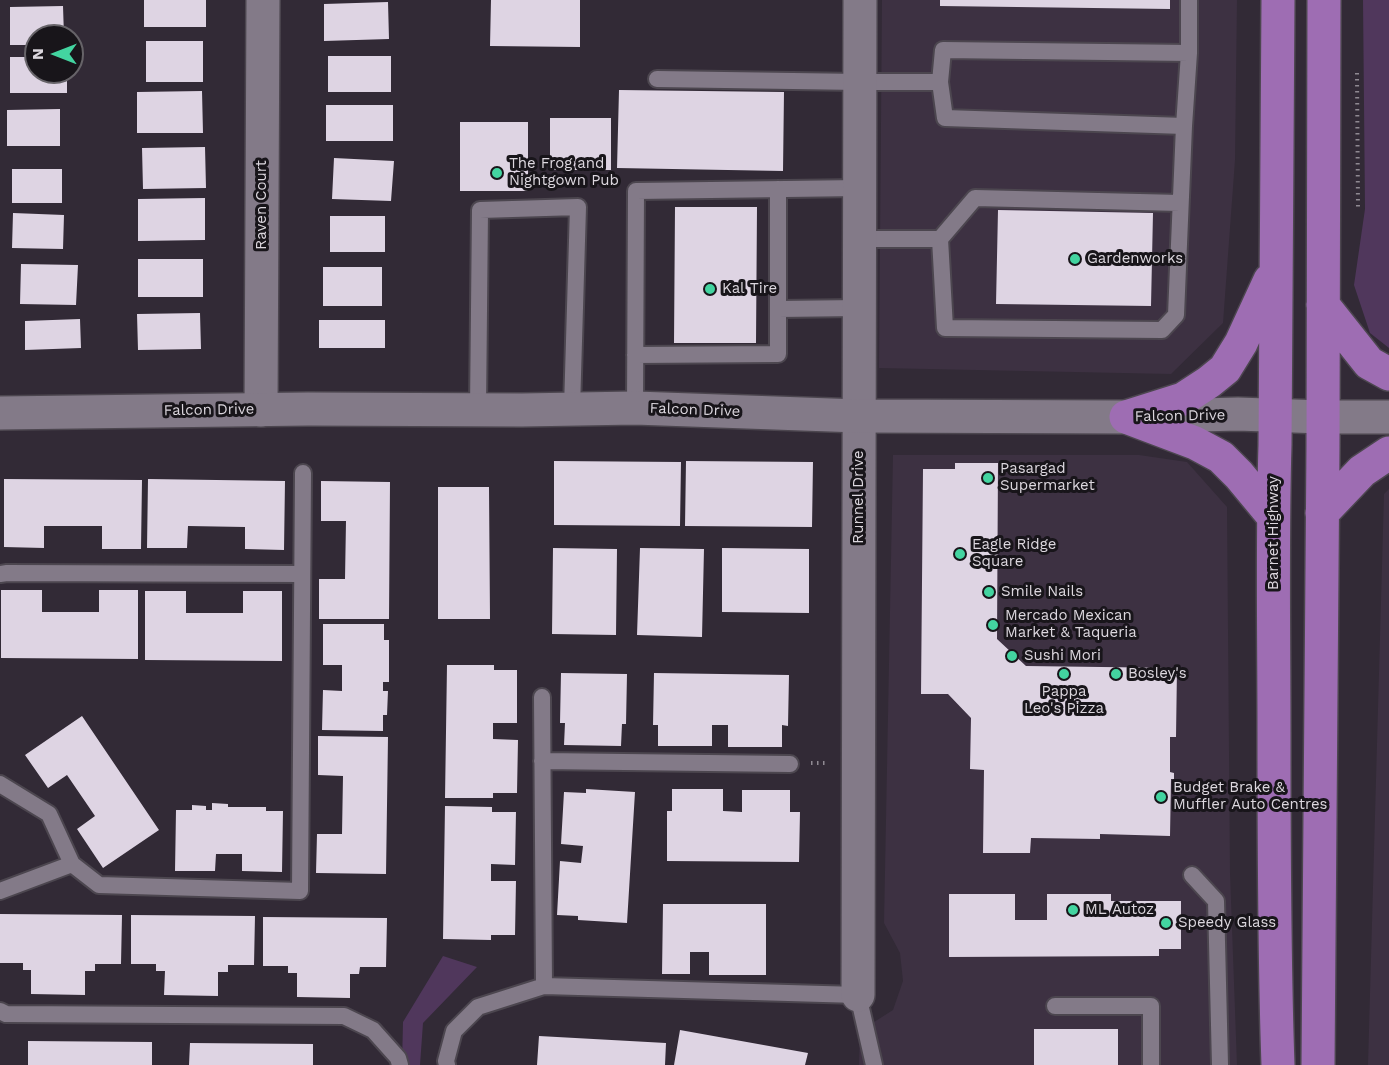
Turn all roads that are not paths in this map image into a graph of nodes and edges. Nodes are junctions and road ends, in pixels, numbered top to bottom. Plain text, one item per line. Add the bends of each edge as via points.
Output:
1 (263, 0) edge
2 (860, 0) edge
3 (1188, 0) edge
4 (1278, 0) edge
5 (1324, 0) edge
6 (1189, 53) junction
7 (657, 78) dead end
8 (860, 82) junction
9 (940, 82) junction
10 (1184, 126) junction
11 (860, 188) junction
12 (778, 189) junction
13 (1180, 204) junction
14 (860, 238) junction
15 (940, 239) junction
16 (1275, 270) junction
17 (1323, 305) junction
18 (859, 308) junction
19 (778, 309) junction
20 (635, 355) junction
21 (1389, 374) edge
22 (572, 408) junction
23 (635, 408) junction
24 (478, 409) junction
25 (261, 410) junction
26 (0, 413) edge
27 (859, 416) junction
28 (1274, 416) junction
29 (1126, 417) junction
30 (1322, 417) junction
31 (1389, 417) edge
32 (1389, 453) edge
33 (303, 473) dead end
34 (1322, 513) junction
35 (1273, 516) junction
36 (0, 574) edge
37 (302, 574) junction
38 (542, 697) dead end
39 (542, 761) junction
40 (790, 764) road end
41 (0, 784) edge
42 (72, 864) junction
43 (1192, 874) dead end
44 (0, 891) edge
45 (544, 986) junction
46 (858, 995) junction
47 (1055, 1006) dead end
48 (0, 1011) edge
49 (400, 1065) edge
50 (447, 1065) edge
51 (874, 1065) edge
52 (1151, 1065) edge
53 (1220, 1065) edge
54 (1278, 1065) edge
55 (1318, 1065) edge

1 - 25 street, Raven Court
2 - 8 street, Runnel Drive
3 - 6 lane
4 - 16 main road, Barnet Highway
5 - 17 main road
6 - 9 lane via 943,50
6 - 10 lane
7 - 8 lane
8 - 9 lane
8 - 11 street, Runnel Drive
9 - 10 lane via 945,118
10 - 13 lane
11 - 12 lane
11 - 14 street, Runnel Drive
12 - 19 lane
12 - 20 lane via 636,191
13 - 15 lane via 975,198
13 - 15 lane via 1176,315 1162,330 945,328
14 - 15 lane
14 - 18 street, Runnel Drive
16 - 28 main road, Barnet Highway
16 - 29 main road via 1225,369 1183,399
17 - 21 main road via 1369,363
17 - 30 main road
18 - 19 lane
18 - 27 street, Runnel Drive
19 - 20 lane via 778,354
20 - 23 lane
22 - 23 street, Falcon Drive
22 - 24 street, Falcon Drive
22 - 24 lane via 578,207 480,210
23 - 27 street, Falcon Drive
24 - 25 street, Falcon Drive
25 - 26 street, Falcon Drive
27 - 29 street, Falcon Drive
27 - 46 street, Runnel Drive
28 - 29 street, Falcon Drive
28 - 30 street, Falcon Drive
28 - 35 main road, Barnet Highway
29 - 35 main road via 1221,457
30 - 31 street, Falcon Drive
30 - 34 main road
32 - 34 main road via 1362,471
33 - 37 lane
34 - 55 main road
35 - 54 main road, Barnet Highway
36 - 37 lane
37 - 42 lane via 300,891 99,885
38 - 39 lane
39 - 40 lane
39 - 45 lane
41 - 42 lane via 48,814
42 - 44 lane
43 - 53 lane via 1216,901
45 - 46 lane
45 - 50 lane via 478,1007 454,1031
46 - 51 lane
47 - 52 lane via 1151,1006
48 - 49 lane via 344,1016 373,1030

